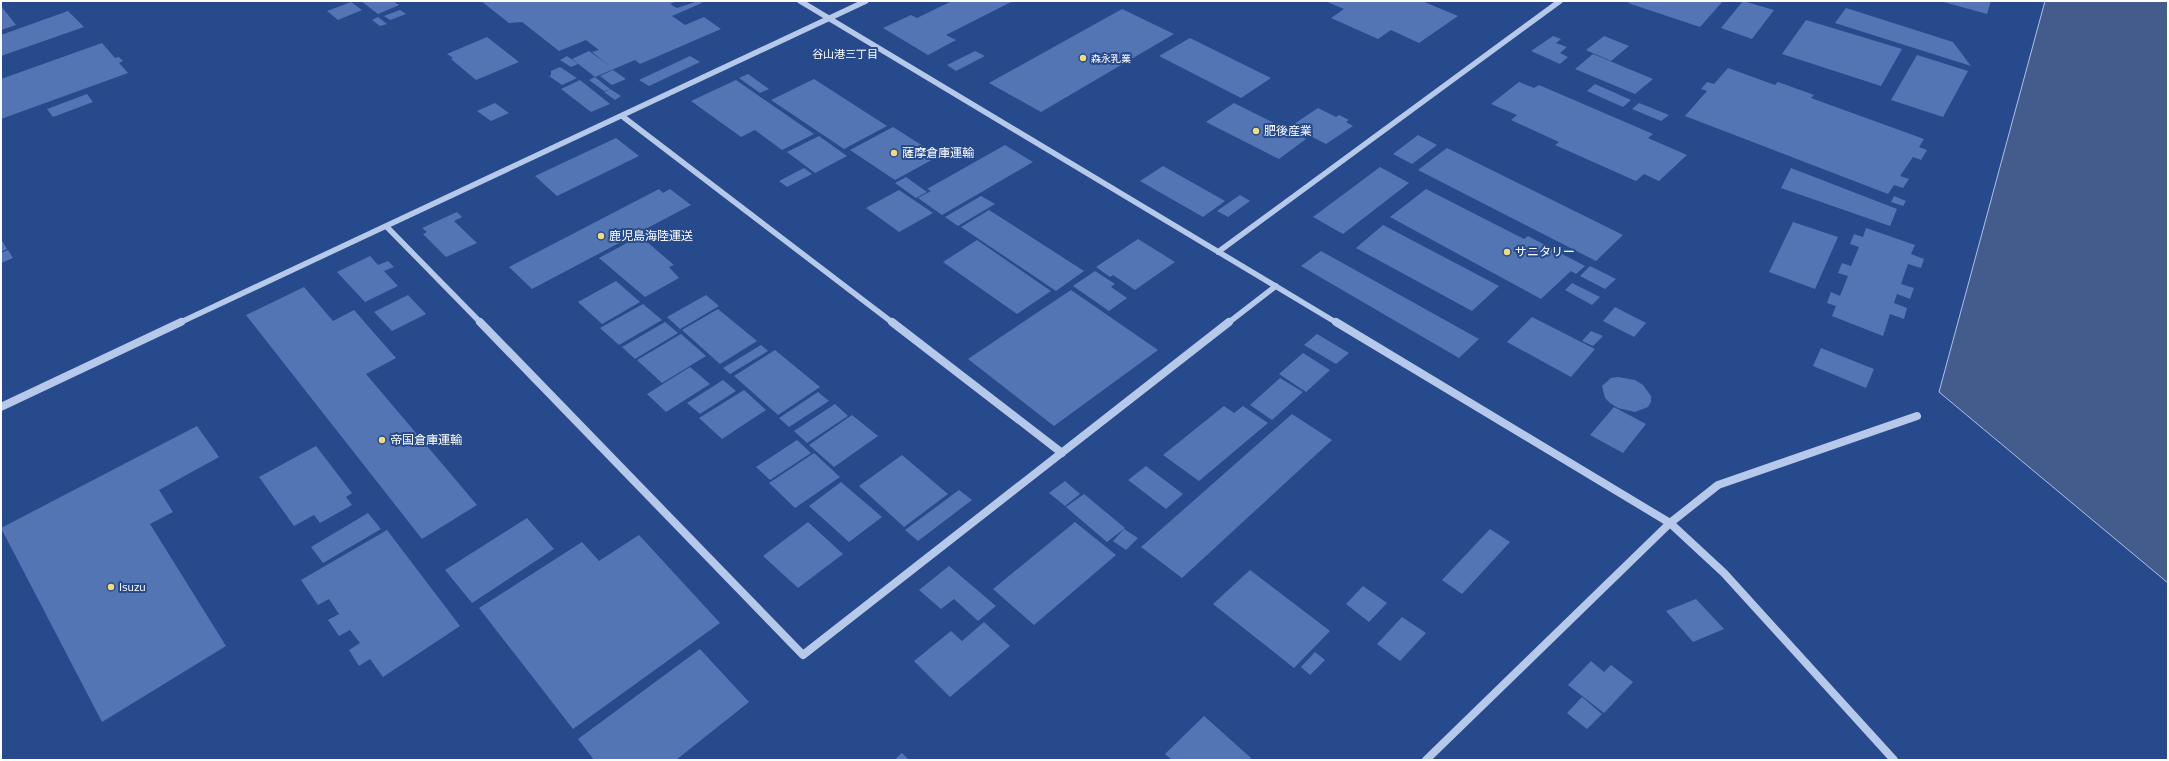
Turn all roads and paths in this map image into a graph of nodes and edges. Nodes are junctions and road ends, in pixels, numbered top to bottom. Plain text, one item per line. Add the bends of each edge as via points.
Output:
1 (800, 1) edge
2 (866, 1) edge
3 (1560, 1) edge
4 (829, 18) junction
5 (622, 116) junction
6 (386, 226) junction
7 (1218, 252) junction
8 (1276, 286) junction
9 (1, 406) edge
10 (1917, 416) dead end
11 (1062, 453) junction
12 (1670, 523) junction
13 (1426, 760) edge
14 (1894, 760) edge

1 - 4 street
2 - 4 street
3 - 7 street
4 - 5 street
4 - 7 street
5 - 6 street
5 - 11 street
6 - 9 street
6 - 11 street via 803,655
7 - 8 street
8 - 11 street
8 - 12 street
10 - 12 street via 1718,485
12 - 13 street
12 - 14 street via 1724,573

